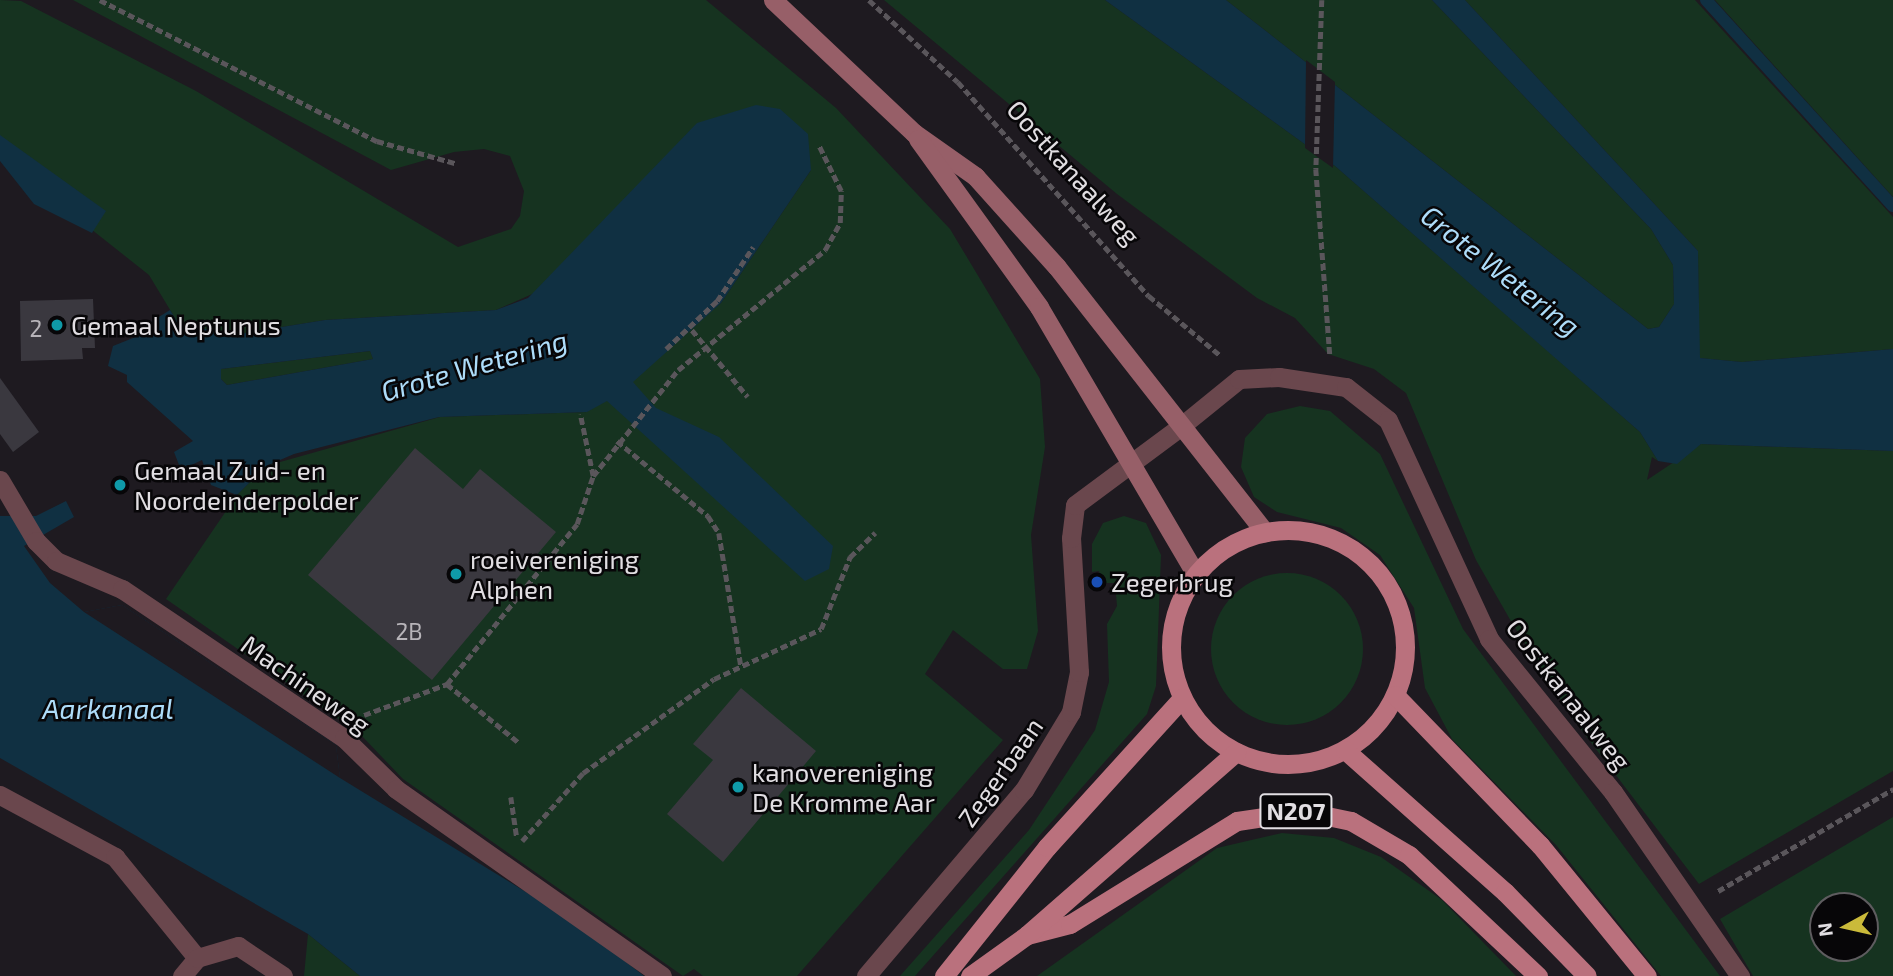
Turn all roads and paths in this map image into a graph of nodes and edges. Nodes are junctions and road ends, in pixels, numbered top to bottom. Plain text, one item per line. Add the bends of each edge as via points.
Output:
1 (100, 0) edge
2 (773, 0) edge
3 (869, 0) edge
4 (1322, 0) edge
5 (914, 132) junction
6 (818, 144) dead end
7 (455, 163) dead end
8 (753, 247) dead end
9 (692, 330) dead end
10 (706, 346) junction
11 (666, 349) dead end
12 (1239, 379) junction
13 (1332, 382) junction
14 (748, 397) dead end
15 (580, 414) dead end
16 (1180, 427) junction
17 (617, 441) junction
18 (1131, 458) junction
19 (593, 476) junction
20 (0, 480) edge
21 (1265, 533) junction
22 (875, 534) dead end
23 (1196, 575) junction
24 (741, 666) junction
25 (447, 684) junction
26 (1395, 695) junction
27 (1182, 698) junction
28 (335, 732) junction
29 (519, 742) dead end
30 (1345, 750) junction
31 (1236, 752) junction
32 (1893, 789) edge
33 (0, 795) edge
34 (511, 797) dead end
35 (1693, 906) junction
36 (1027, 935) junction
37 (197, 958) junction
38 (182, 976) edge
39 (283, 976) edge
40 (662, 976) edge
41 (866, 976) edge
42 (944, 976) edge
43 (970, 976) edge
44 (1538, 976) edge
45 (1587, 976) edge
46 (1647, 976) edge
47 (1740, 976) edge

1 - 7 path via 377,141
2 - 5 main road
3 - 12 path, Oostkanaalweg via 958,82 1149,296 1209,340
4 - 13 path via 1316,157
5 - 16 main road via 975,176 1057,267
5 - 18 main road via 1039,307
6 - 10 path via 841,191 840,223 825,250 796,277
8 - 11 path via 717,301
9 - 10 path
10 - 14 path
10 - 17 path
12 - 13 street
12 - 16 street
13 - 35 street, Oostkanaalweg via 1388,420 1489,639 1613,792
15 - 19 path
16 - 18 street
16 - 21 main road
17 - 19 path
17 - 24 path via 708,516 719,533
18 - 23 main road
18 - 41 street, Zegerbaan via 1075,505 1071,538 1079,672 1054,747 959,872
19 - 25 path via 577,524
20 - 28 street, Machineweg via 36,541 56,561 122,589
21 - 23 main road, N207 via 1227,547
21 - 26 main road, N207 via 1319,534 1352,549 1379,574 1397,606 1405,641
22 - 24 path via 850,557 821,629
23 - 27 main road, N207 via 1171,634
24 - 34 path via 583,773 518,845
25 - 28 path via 343,723
25 - 29 path
26 - 30 main road, N207 via 1374,726
26 - 46 main road via 1539,845
27 - 31 main road, N207 via 1204,730
27 - 42 main road via 1047,847
28 - 40 street, Machineweg via 396,789
30 - 31 main road, N207 via 1290,765
30 - 45 main road, N207 via 1506,892
31 - 36 main road, N207
32 - 35 path
33 - 37 street via 115,858
35 - 47 street, Oostkanaalweg
36 - 43 main road, N207
36 - 44 main road, N207 via 1070,924 1237,821 1303,811 1351,821 1409,855
37 - 38 street
37 - 39 street via 238,946

